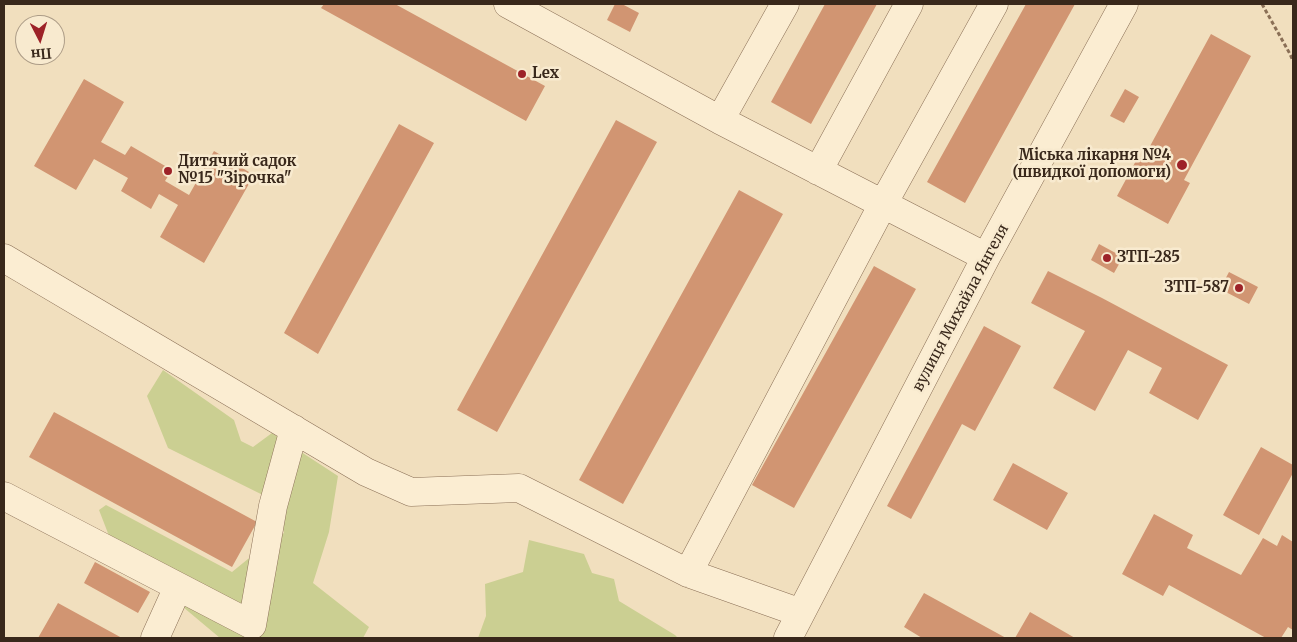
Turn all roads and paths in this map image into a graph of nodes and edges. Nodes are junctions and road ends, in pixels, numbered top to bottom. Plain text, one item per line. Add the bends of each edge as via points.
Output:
1 (508, 4) edge
2 (785, 4) edge
3 (909, 4) edge
4 (994, 4) edge
5 (1124, 4) edge
6 (1262, 4) edge
7 (1293, 62) edge
8 (720, 120) junction
9 (818, 171) junction
10 (883, 204) junction
11 (4, 258) edge
12 (986, 258) junction
13 (294, 429) junction
14 (4, 496) edge
15 (688, 573) junction
16 (178, 587) junction
17 (801, 613) junction
18 (155, 638) edge
19 (788, 638) edge

1 - 8 street
2 - 8 street
3 - 9 street
4 - 10 street
5 - 12 street, вулиця Михайла Янгеля
6 - 7 path
8 - 9 street
9 - 10 street
10 - 12 street
10 - 15 street
11 - 13 street
12 - 17 street, вулиця Михайла Янгеля
13 - 15 street via 366,472 411,492 519,488
13 - 16 street via 273,506 252,625
14 - 16 street
15 - 17 street
16 - 18 street
17 - 19 street, вулиця Михайла Янгеля

